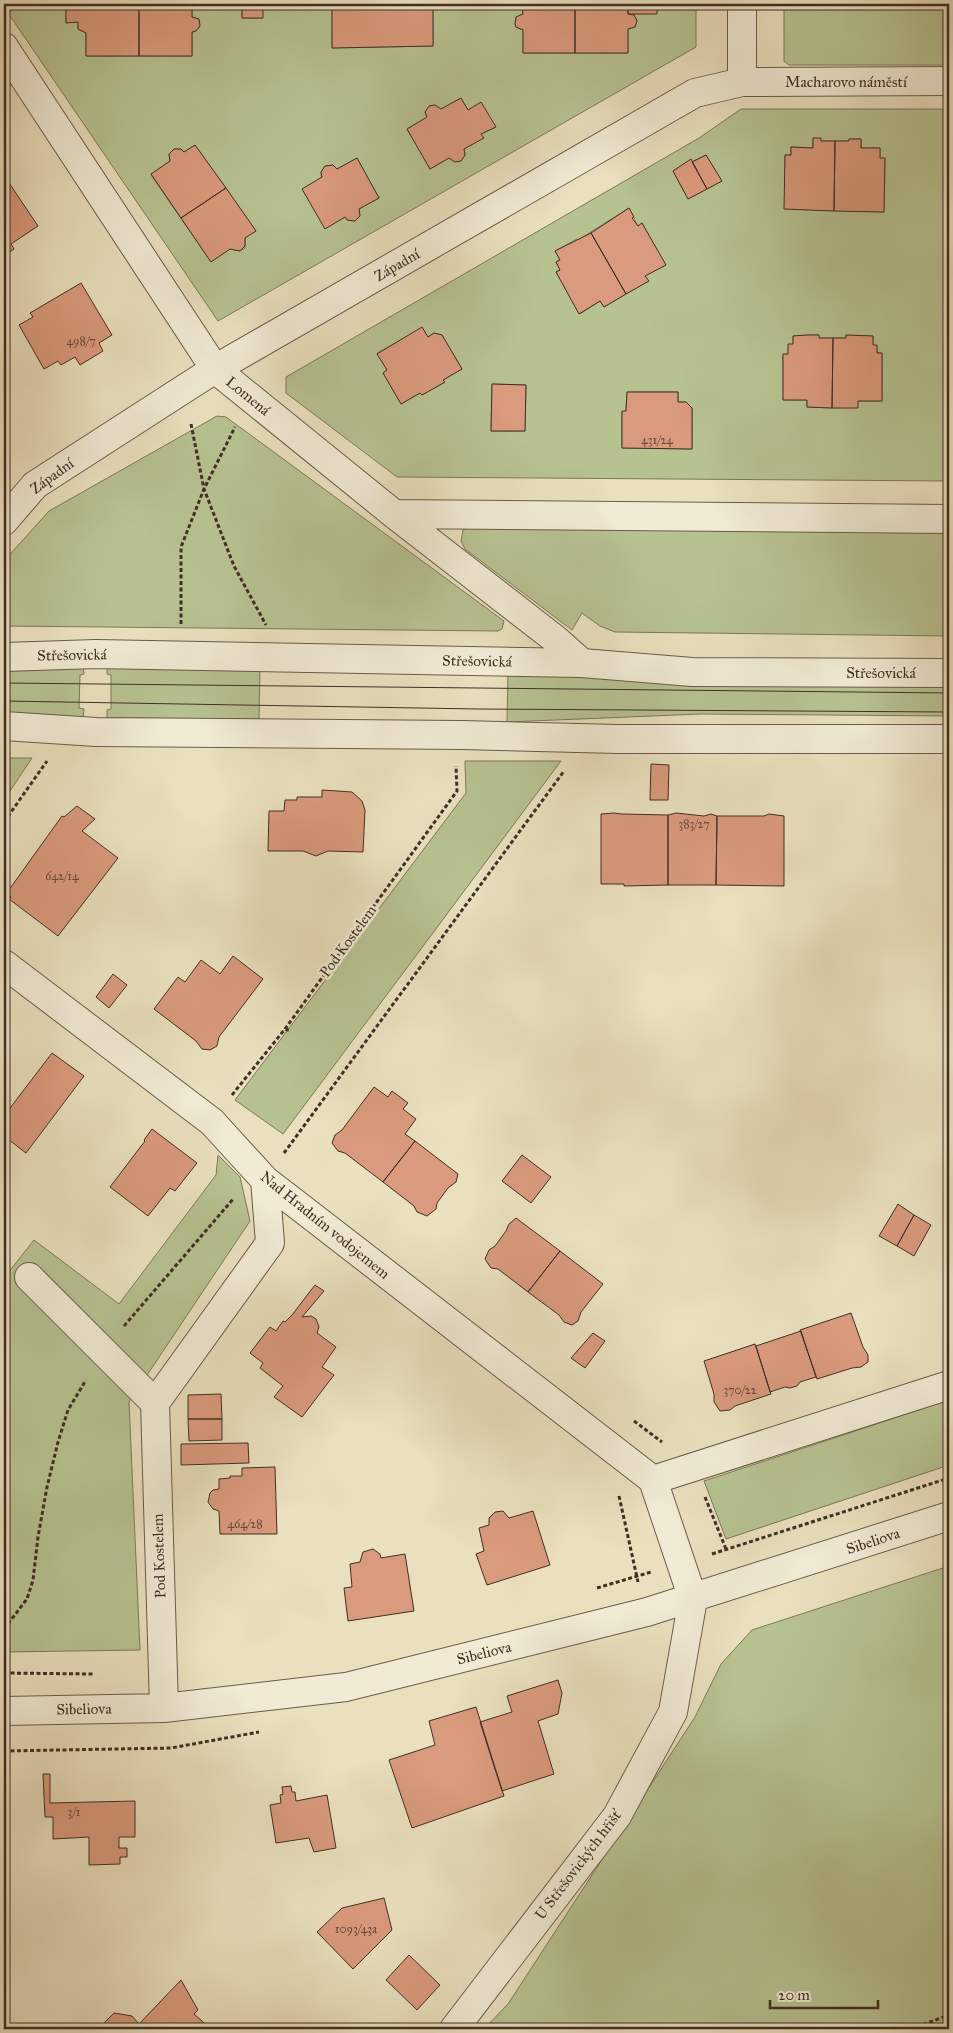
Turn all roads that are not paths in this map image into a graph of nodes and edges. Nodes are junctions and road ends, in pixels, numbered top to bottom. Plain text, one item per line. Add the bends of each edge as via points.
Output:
1 (742, 4) edge
2 (4, 47) edge
3 (949, 81) edge
4 (742, 82) junction
5 (215, 369) junction
6 (394, 514) junction
7 (949, 519) edge
8 (4, 521) edge
9 (4, 657) edge
10 (582, 663) junction
11 (949, 673) edge
12 (4, 726) edge
13 (949, 739) edge
14 (4, 964) edge
15 (264, 1180) junction
16 (29, 1276) dead end
17 (949, 1385) edge
18 (155, 1403) junction
19 (653, 1480) junction
20 (949, 1516) edge
21 (693, 1599) junction
22 (164, 1708) junction
23 (4, 1711) edge
24 (454, 2029) edge

1 - 4 street
2 - 5 street, Lomená
3 - 4 street, Macharovo náměstí
4 - 5 street, Západní via 695,93
5 - 6 street, Lomená
5 - 8 street, Západní via 35,485
6 - 7 street
6 - 10 street, Lomená
9 - 10 street, Střešovická via 96,654
10 - 11 street, Střešovická via 692,672
12 - 13 street via 96,732 617,739
14 - 15 street, Nad Hradním vodojemem via 212,1122
15 - 18 street via 270,1243
15 - 19 street, Nad Hradním vodojemem
16 - 18 street
17 - 19 street
18 - 22 street, Pod Kostelem
19 - 21 street
20 - 21 street, Sibeliova
21 - 22 street, Sibeliova via 346,1687
21 - 24 street, U Střešovických hřišť via 672,1712 617,1816
22 - 23 street, Sibeliova

